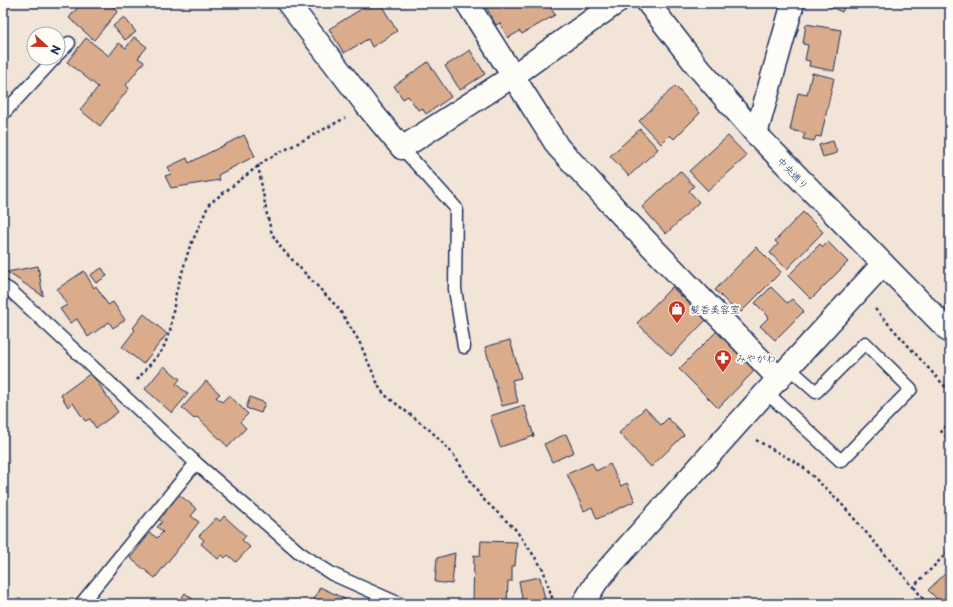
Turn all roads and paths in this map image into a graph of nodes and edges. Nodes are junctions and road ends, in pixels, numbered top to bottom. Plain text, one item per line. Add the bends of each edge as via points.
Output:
1 (288, 3) edge
2 (467, 3) edge
3 (616, 3) edge
4 (648, 3) edge
5 (793, 3) edge
6 (69, 43) dead end
7 (66, 46) edge
8 (48, 66) edge
9 (512, 76) junction
10 (367, 106) junction
11 (3, 114) edge
12 (756, 134) junction
13 (402, 148) junction
14 (258, 165) junction
15 (883, 264) junction
16 (3, 286) edge
17 (950, 332) edge
18 (464, 347) dead end
19 (778, 380) junction
20 (124, 396) junction
21 (950, 422) edge
22 (751, 437) dead end
23 (950, 440) edge
24 (196, 463) junction
25 (950, 550) edge
26 (913, 587) junction
27 (81, 604) edge
28 (400, 604) edge
29 (554, 604) edge
30 (583, 604) edge
31 (927, 604) edge

1 - 10 street
2 - 9 street
3 - 9 street
4 - 12 street, 中央通り via 697,66
5 - 12 street
6 - 7 lane
8 - 11 lane
9 - 13 street
9 - 19 street via 558,147
10 - 13 street
10 - 14 path
12 - 15 street, 中央通り
13 - 18 lane via 456,208 455,289
14 - 20 path via 209,204 189,249 176,293 170,331 163,349
14 - 29 path via 272,234 282,249 339,309 359,341 384,395 431,431 453,454 481,497 524,541 543,569
15 - 17 street, 中央通り
15 - 19 street
16 - 20 lane
19 - 19 lane via 816,392 865,343 912,389 841,460
19 - 30 street via 597,581
20 - 24 lane
21 - 23 path via 941,430
22 - 26 path via 802,466 839,501
24 - 27 lane
24 - 28 lane via 300,553 332,574
25 - 26 path
26 - 31 path

